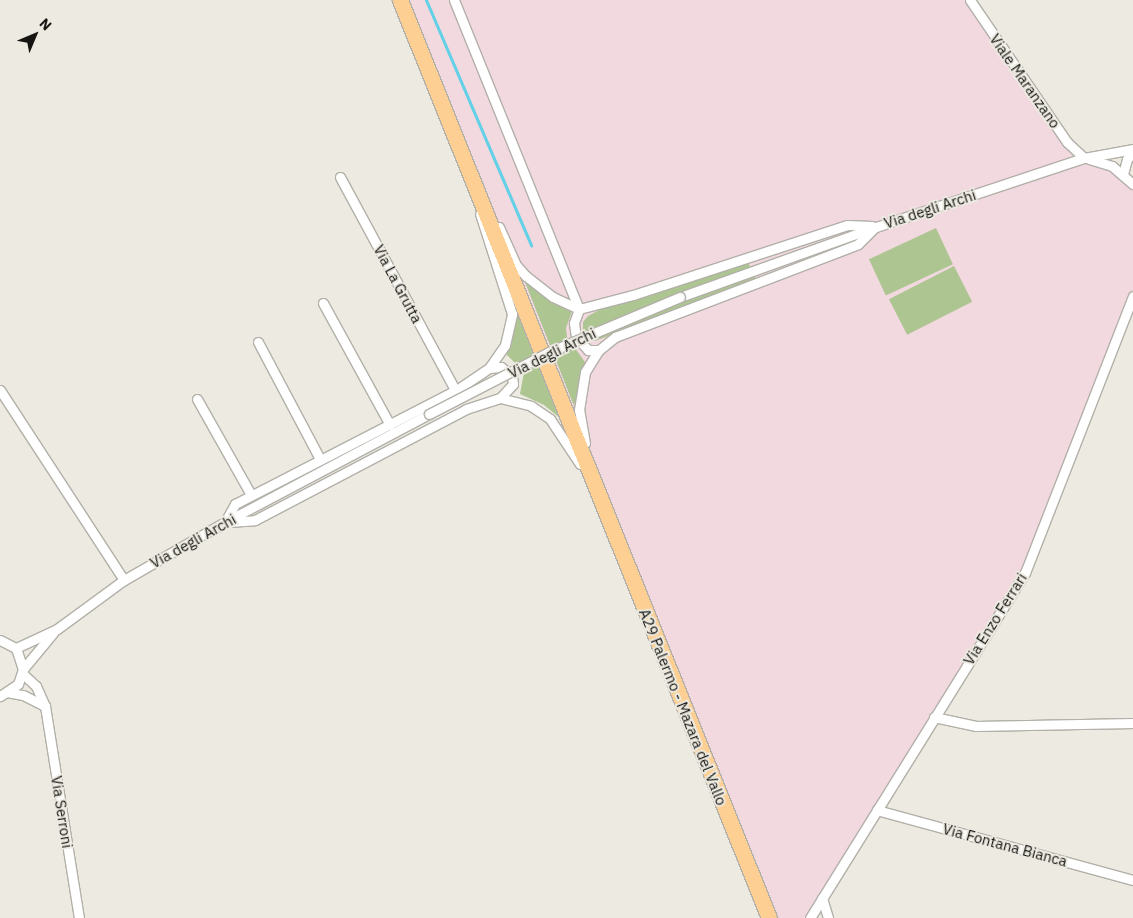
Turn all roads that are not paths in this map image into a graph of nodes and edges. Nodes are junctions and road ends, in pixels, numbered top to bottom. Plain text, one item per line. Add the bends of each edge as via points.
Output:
1 (400, 0) edge
2 (454, 0) edge
3 (970, 0) edge
4 (1133, 150) edge
5 (1084, 158) junction
6 (1123, 174) junction
7 (340, 177) dead end
8 (1133, 184) edge
9 (474, 187) junction
10 (876, 226) junction
11 (1133, 296) edge
12 (323, 303) dead end
13 (579, 309) junction
14 (258, 342) dead end
15 (599, 350) junction
16 (489, 368) junction
17 (0, 390) edge
18 (455, 390) junction
19 (500, 398) junction
20 (197, 399) dead end
21 (390, 424) junction
22 (320, 459) junction
23 (251, 495) junction
24 (598, 495) junction
25 (225, 522) junction
26 (124, 580) junction
27 (57, 629) junction
28 (0, 640) edge
29 (16, 648) junction
30 (23, 672) junction
31 (3, 694) edge
32 (45, 706) junction
33 (934, 716) junction
34 (1133, 723) edge
35 (877, 810) junction
36 (1133, 880) edge
37 (822, 898) junction
38 (79, 918) edge
39 (769, 918) edge
40 (810, 918) edge
41 (828, 918) edge

1 - 9 main road, A29 Palermo - Mazara del Vallo
2 - 13 street
3 - 5 street, Viale Maranzano via 1067,142
4 - 5 street, Via degli Archi
4 - 6 street
5 - 6 street via 1112,166
5 - 10 street, Via degli Archi
6 - 8 street
7 - 18 street, Via La Grutta
9 - 13 street via 516,265 536,286
9 - 16 street via 484,234 510,300 512,314 505,345
9 - 24 main road, A29 Palermo - Mazara del Vallo
10 - 13 street via 847,225 652,289
10 - 15 street via 858,244 631,330 615,337
10 - 25 street, Via degli Archi, bridge via 680,297 549,352
11 - 33 street, Via Enzo Ferrari via 1025,573
12 - 21 street
13 - 15 street via 574,323 576,337 588,350
14 - 22 street
15 - 24 street via 585,372 579,410
16 - 18 street
16 - 19 street via 501,367 512,376 513,384
17 - 26 street
18 - 21 street
19 - 24 street via 531,406 550,418
19 - 25 street via 466,410 255,520
20 - 23 street
21 - 22 street
22 - 23 street
23 - 25 street via 235,504
24 - 39 main road, A29 Palermo - Mazara del Vallo
25 - 26 street, Via degli Archi
26 - 27 street, Via degli Archi
27 - 29 street, Via degli Archi
27 - 30 street, Via degli Archi
28 - 29 street
29 - 30 street
30 - 31 street, Via degli Archi via 18,684
30 - 32 street, Via Serroni via 36,686
31 - 32 street via 23,695
32 - 38 street, Via Serroni
33 - 34 street via 976,726
33 - 35 street, Via Enzo Ferrari
35 - 36 street, Via Fontana Bianca
35 - 37 street, Via Enzo Ferrari
37 - 40 street, Via Enzo Ferrari
37 - 41 street

